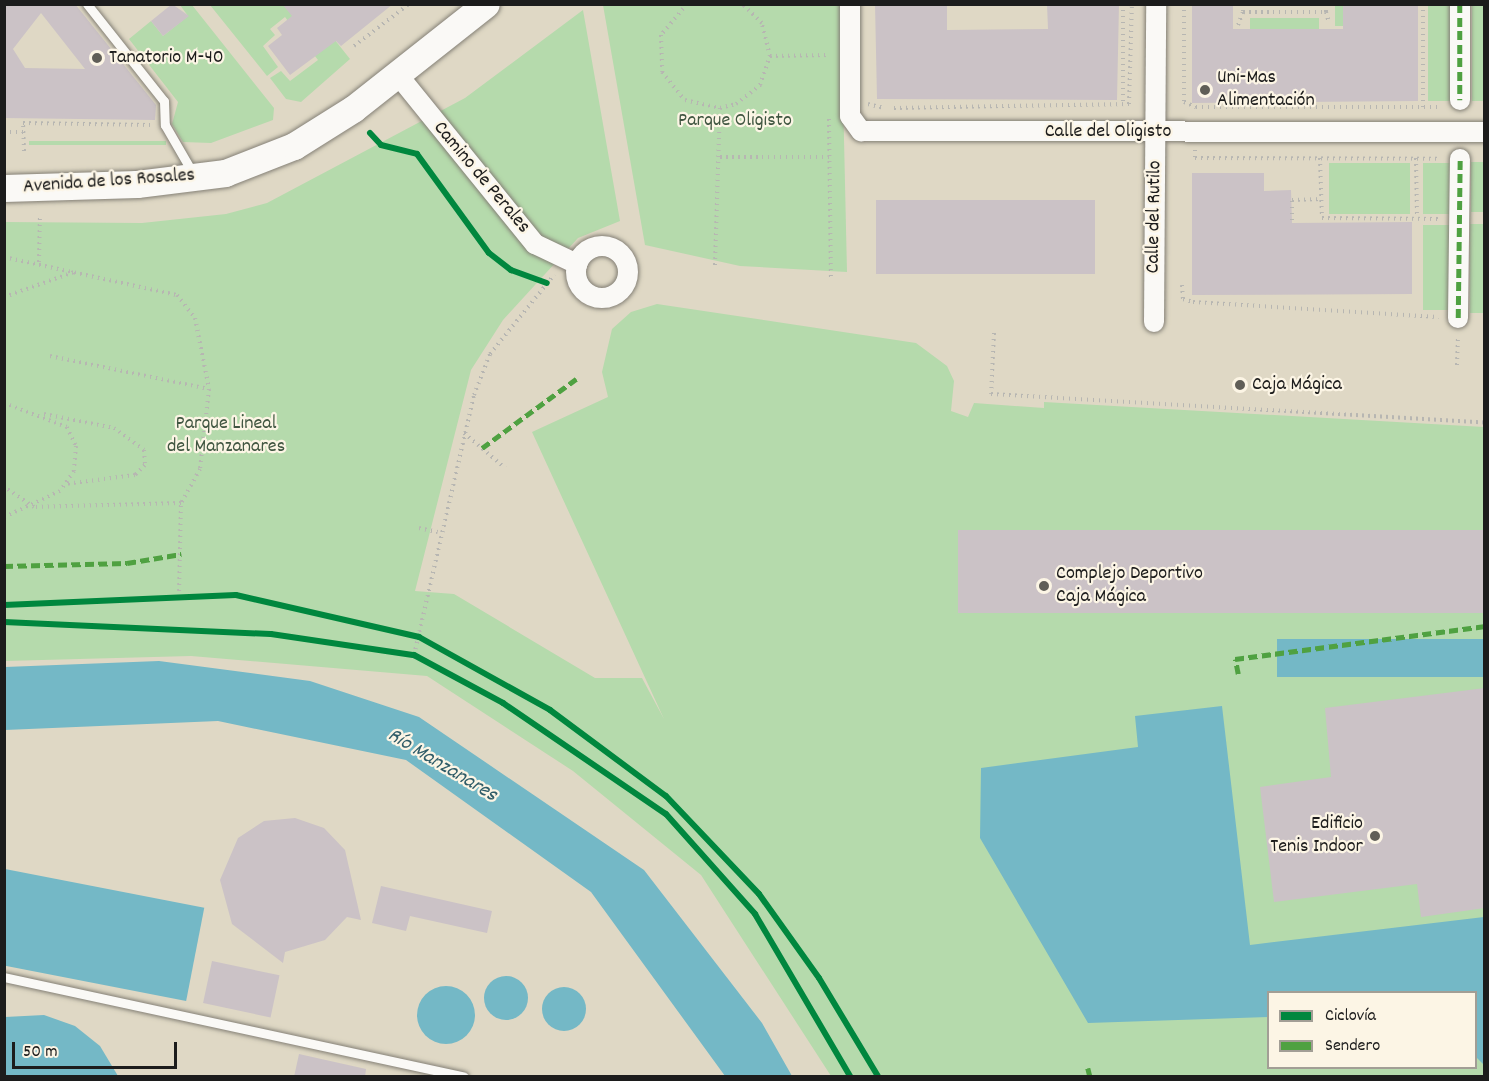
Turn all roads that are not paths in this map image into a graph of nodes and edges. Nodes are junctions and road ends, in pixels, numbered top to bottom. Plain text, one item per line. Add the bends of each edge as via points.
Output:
1 (87, 4) edge
2 (486, 4) edge
3 (850, 4) edge
4 (1156, 4) edge
5 (1460, 4) edge
6 (398, 75) junction
7 (1455, 104) road end
8 (1156, 132) junction
9 (1485, 132) edge
10 (1460, 159) road end
11 (195, 177) junction
12 (4, 188) edge
13 (577, 264) dead end
14 (1458, 318) road end
15 (1154, 322) dead end
16 (4, 977) edge
17 (463, 1077) edge

1 - 11 lane via 164,101 165,126
2 - 6 main road, Avenida de los Rosales
3 - 8 street, Calle del Oligisto via 850,116 861,131
4 - 8 street, Calle del Rutilo
5 - 7 street
6 - 11 main road, Avenida de los Rosales via 294,146 225,173
6 - 13 street, Camino de Perales via 535,244
8 - 9 street, Calle del Oligisto
8 - 15 street, Calle del Rutilo
10 - 14 street
11 - 12 main road, Avenida de los Rosales
16 - 17 lane

